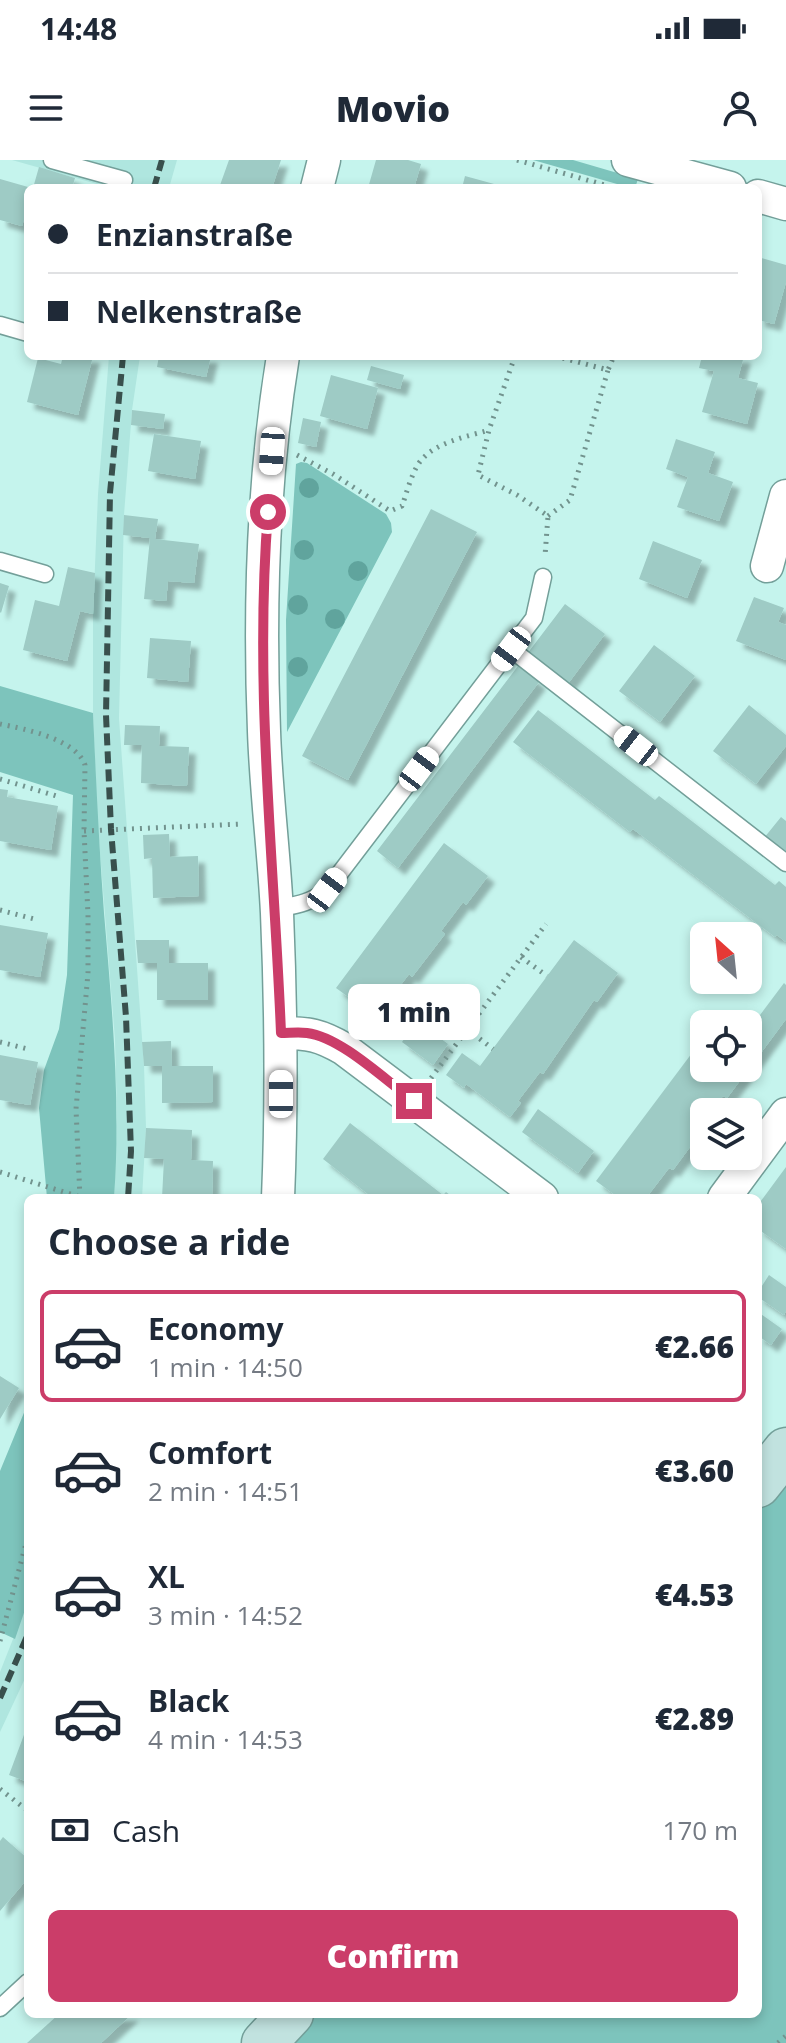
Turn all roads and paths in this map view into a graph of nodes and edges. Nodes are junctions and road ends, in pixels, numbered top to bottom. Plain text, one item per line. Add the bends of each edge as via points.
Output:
1 (52, 160) edge
2 (324, 160) edge
3 (517, 160) edge
4 (628, 160) edge
5 (124, 180) dead end
6 (318, 184) edge
7 (601, 184) edge
8 (715, 184) edge
9 (762, 197) edge
10 (786, 204) edge
11 (0, 325) edge
12 (24, 332) edge
13 (283, 360) edge
14 (514, 360) edge
15 (570, 360) edge
16 (612, 360) edge
17 (608, 370) junction
18 (489, 430) junction
19 (272, 451) junction
20 (786, 496) edge
21 (548, 516) junction
22 (0, 561) edge
23 (767, 566) dead end
24 (45, 574) dead end
25 (543, 577) joint
26 (511, 649) junction
27 (0, 724) edge
28 (0, 779) edge
29 (60, 797) dead end
30 (268, 823) junction
31 (84, 831) junction
32 (786, 863) edge
33 (276, 909) junction
34 (0, 910) edge
35 (34, 919) dead end
36 (546, 924) dead end
37 (521, 957) junction
38 (547, 976) dead end
39 (467, 1029) junction
40 (281, 1033) junction
41 (0, 1042) edge
42 (28, 1049) dead end
43 (493, 1049) dead end
44 (414, 1101) junction
45 (786, 1114) edge
46 (0, 1172) edge
47 (70, 1194) edge
48 (80, 1194) edge
49 (278, 1194) edge
50 (537, 1194) edge
51 (727, 1194) edge
52 (786, 1450) edge
53 (762, 1480) edge
54 (24, 1551) edge
55 (0, 1641) edge
56 (0, 1789) edge
57 (24, 1808) edge
58 (24, 1986) edge
59 (0, 2008) edge
60 (287, 2018) edge
61 (786, 2036) edge
62 (264, 2043) edge
63 (778, 2043) edge

1 - 5 lane
2 - 6 street
3 - 7 path
4 - 8 street
9 - 10 street
11 - 12 lane
13 - 19 street
14 - 18 path
15 - 17 path
16 - 17 path
17 - 21 path via 570,500
18 - 19 path via 452,441 425,457 402,506 390,511 304,456
18 - 21 path via 478,475
19 - 30 street via 262,618
20 - 23 street
21 - 25 path
22 - 24 lane
25 - 26 lane via 534,618
26 - 32 lane
26 - 33 lane via 327,890 317,899
27 - 31 path via 74,748 81,756
28 - 29 path
30 - 31 path
30 - 33 street
31 - 48 path via 88,958 76,1109
33 - 40 street
34 - 35 path
36 - 37 path
37 - 38 path
37 - 39 path
39 - 43 path
39 - 44 path
40 - 44 street via 324,1038
40 - 49 street
41 - 42 path
44 - 50 street
45 - 51 street
46 - 47 path
52 - 53 main road
54 - 55 path
56 - 57 path
58 - 59 lane
60 - 62 main road
61 - 63 path

